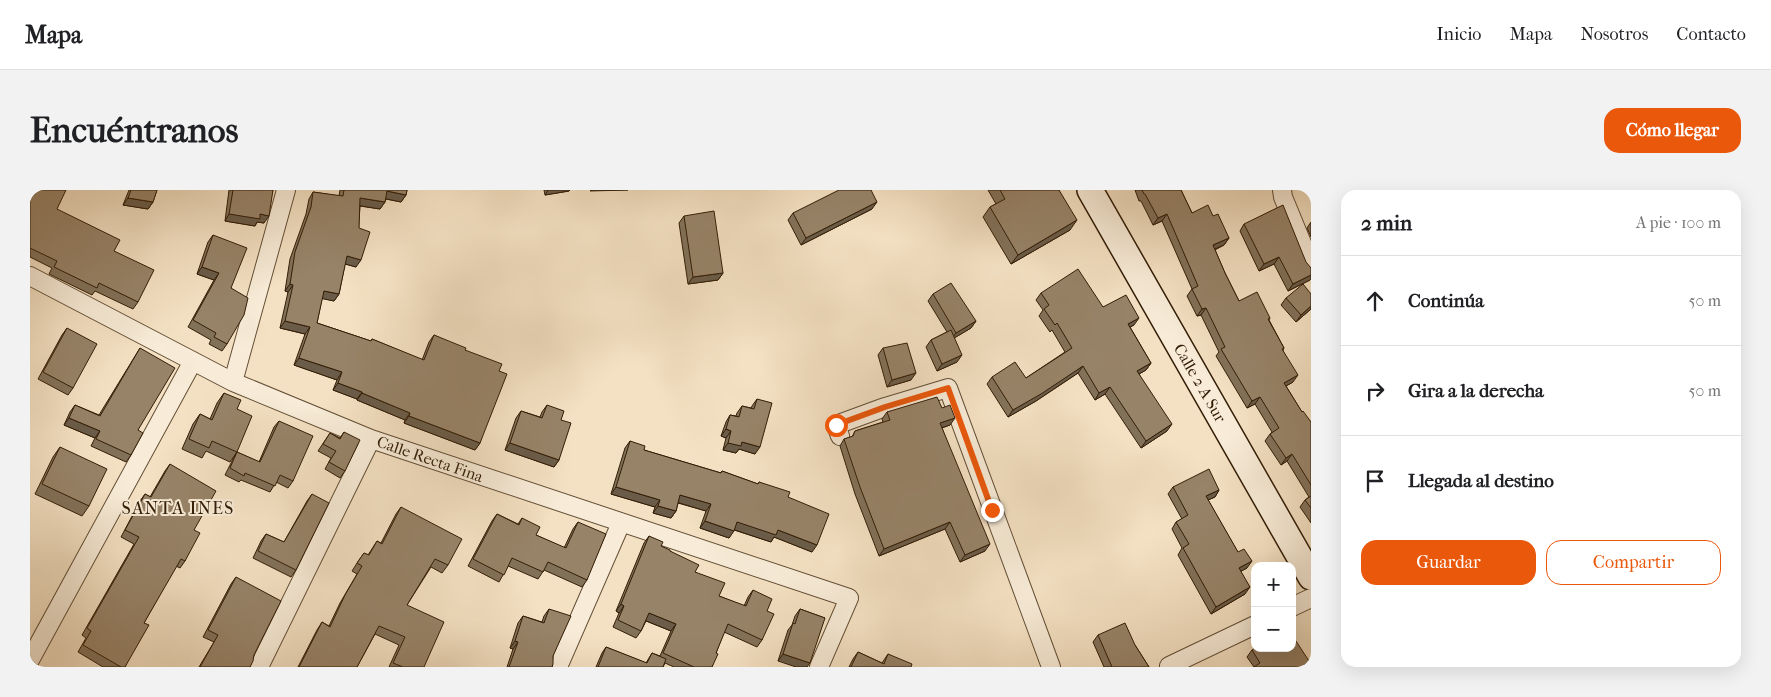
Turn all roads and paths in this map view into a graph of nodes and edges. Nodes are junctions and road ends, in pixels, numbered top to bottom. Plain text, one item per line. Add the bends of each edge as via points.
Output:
1 (286, 190) edge
2 (1090, 190) edge
3 (1282, 190) edge
4 (1311, 265) edge
5 (30, 276) edge
6 (193, 361) junction
7 (233, 382) junction
8 (840, 436) dead end
9 (371, 439) junction
10 (621, 523) junction
11 (1311, 577) edge
12 (1311, 598) edge
13 (1296, 605) edge
14 (1251, 627) edge
15 (30, 660) edge
16 (1169, 666) edge
17 (259, 667) edge
18 (558, 667) edge
19 (819, 667) edge
20 (1051, 667) edge

1 - 7 street
2 - 11 main road, Calle 2 A Sur
3 - 4 street
5 - 6 street, Calle Recta Fina
6 - 7 street, Calle Recta Fina
6 - 15 street
7 - 9 street, Calle Recta Fina
8 - 20 street via 836,425 948,388
9 - 10 street, Calle Recta Fina
9 - 17 street
10 - 18 street
10 - 19 street, Calle Recta Fina via 849,598
12 - 13 street
14 - 16 street

